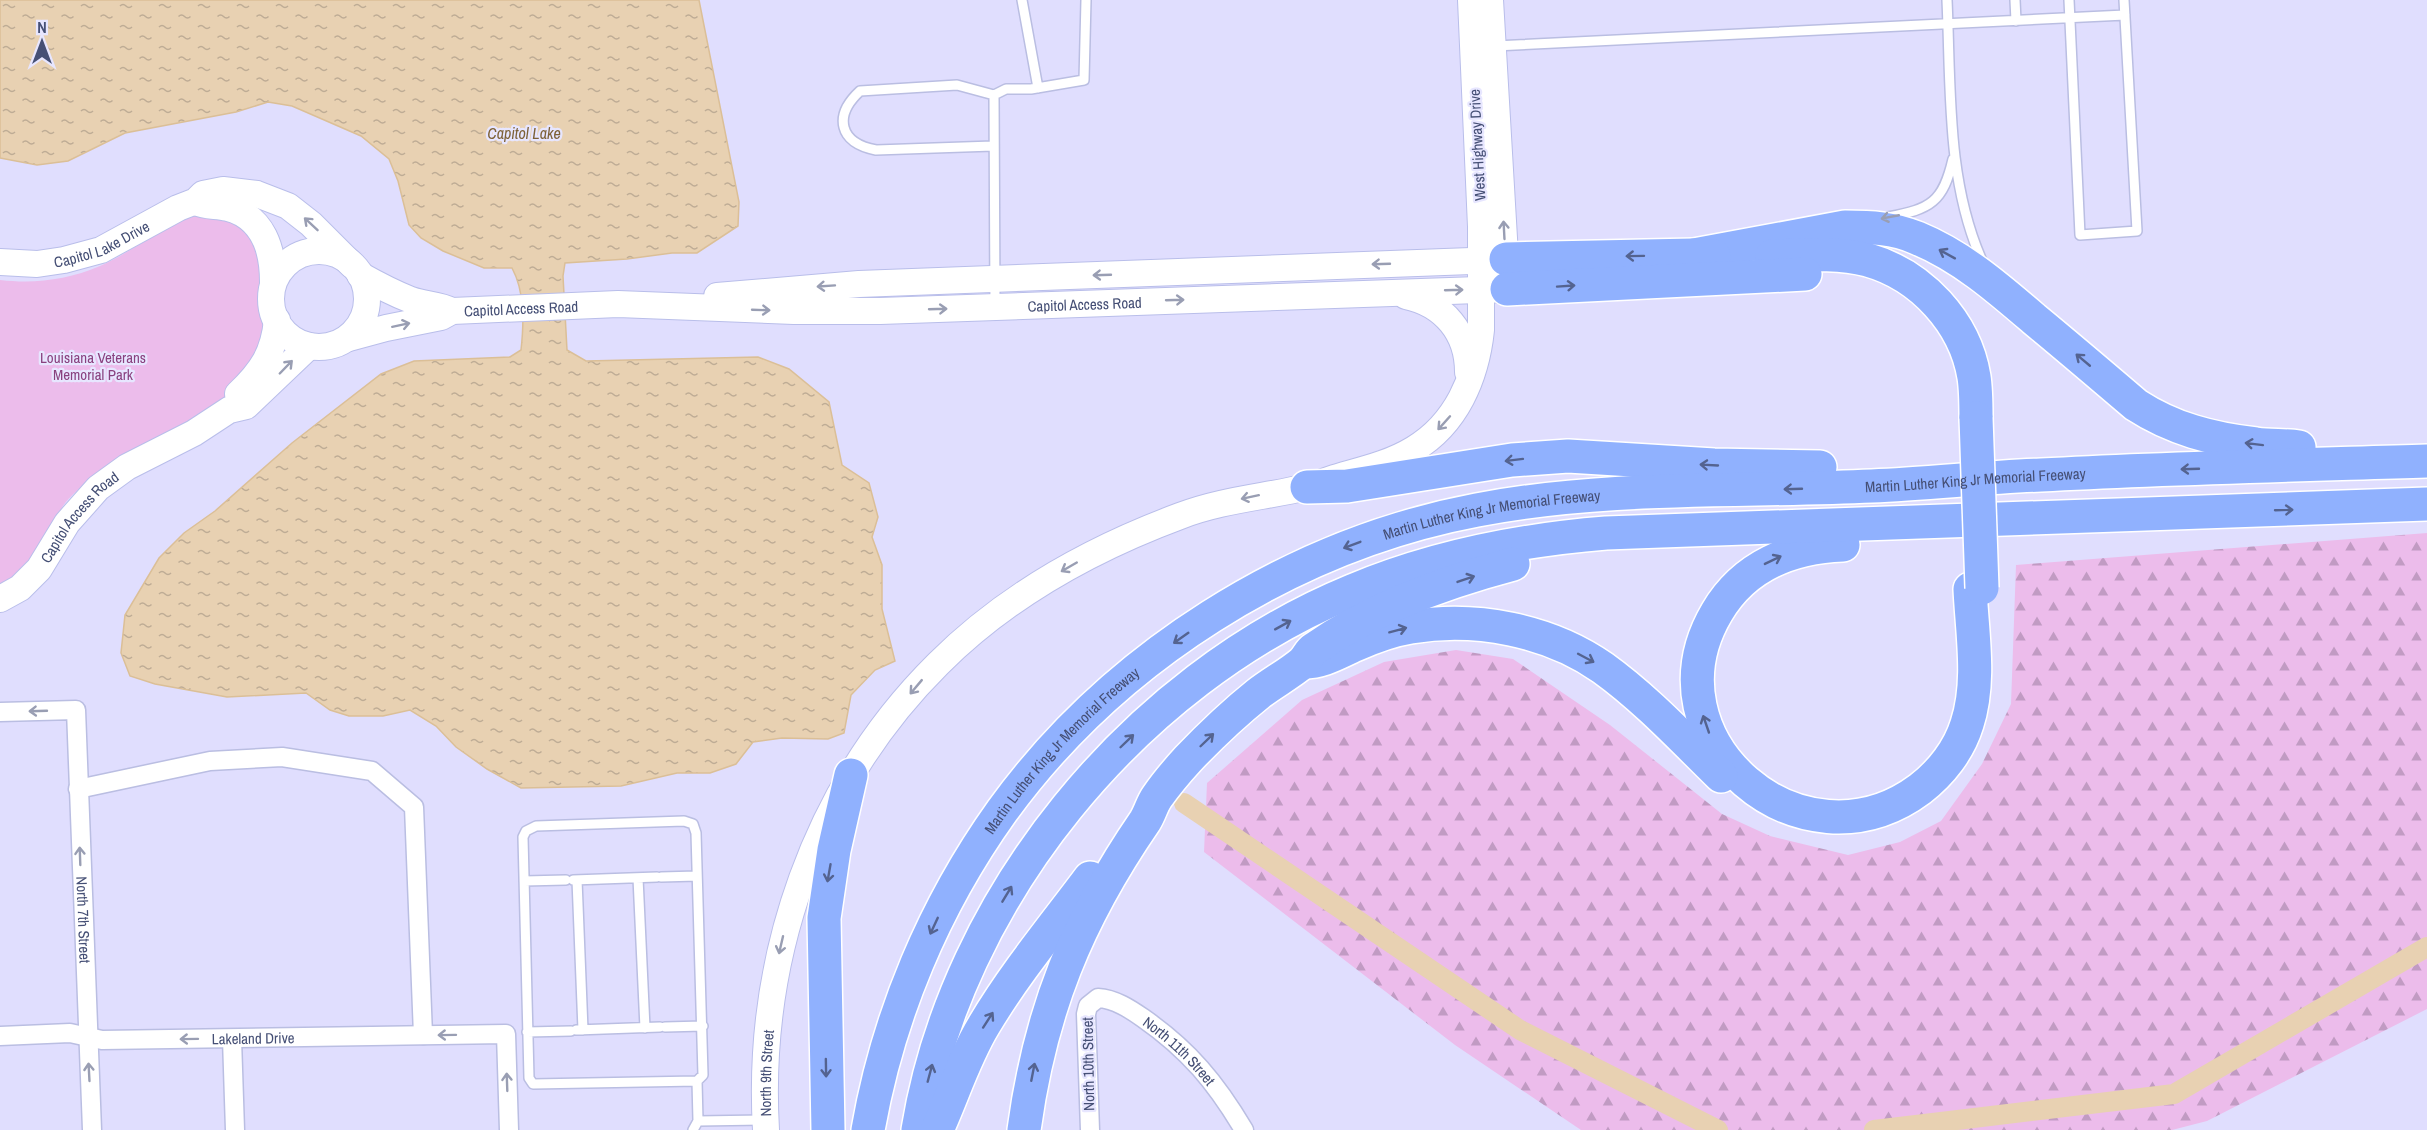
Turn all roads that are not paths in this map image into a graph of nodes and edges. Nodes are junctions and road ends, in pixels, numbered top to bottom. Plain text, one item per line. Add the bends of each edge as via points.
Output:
1 (1022, 0) edge
2 (1086, 0) edge
3 (1471, 0) edge
4 (1490, 0) edge
5 (1947, 0) edge
6 (2015, 0) edge
7 (2069, 0) edge
8 (2124, 0) edge
9 (2125, 15) junction
10 (2070, 18) junction
11 (2016, 21) junction
12 (1948, 25) junction
13 (1482, 46) junction
14 (1038, 88) junction
15 (994, 95) junction
16 (993, 146) junction
17 (1954, 153) junction
18 (196, 201) junction
19 (1825, 229) junction
20 (1694, 255) junction
21 (0, 262) edge
22 (356, 270) junction
23 (1494, 275) junction
24 (995, 279) junction
25 (273, 282) junction
26 (1996, 286) junction
27 (1391, 292) junction
28 (660, 304) junction
29 (995, 306) junction
30 (452, 311) junction
31 (277, 320) junction
32 (349, 338) junction
33 (309, 346) junction
34 (1468, 384) junction
35 (229, 410) junction
36 (1970, 418) junction
37 (2411, 461) edge
38 (2040, 475) junction
39 (1307, 487) junction
40 (2427, 504) edge
41 (2142, 515) junction
42 (1606, 533) junction
43 (1976, 588) junction
44 (0, 599) edge
45 (1304, 662) junction
46 (0, 712) edge
47 (851, 775) junction
48 (78, 789) junction
49 (1155, 800) junction
50 (697, 876) junction
51 (638, 878) junction
52 (572, 880) junction
53 (524, 881) junction
54 (1093, 1000) joint
55 (703, 1026) junction
56 (645, 1028) junction
57 (577, 1030) junction
58 (528, 1032) junction
59 (423, 1035) junction
60 (0, 1036) edge
61 (87, 1036) junction
62 (232, 1038) junction
63 (697, 1081) junction
64 (765, 1125) edge
65 (695, 1126) edge
66 (92, 1130) edge
67 (235, 1130) edge
68 (509, 1130) edge
69 (828, 1130) edge
70 (868, 1130) edge
71 (918, 1130) edge
72 (937, 1130) edge
73 (1024, 1130) edge
74 (1090, 1130) edge
75 (1244, 1130) edge

1 - 14 lane
2 - 14 lane via 1084,80
3 - 13 main road, West Highway Drive
4 - 13 main road, West Highway Drive
5 - 12 lane
6 - 11 lane
7 - 10 lane
8 - 9 lane
9 - 10 lane
9 - 10 lane via 2137,231 2080,235
10 - 11 lane
11 - 12 lane
12 - 13 lane
12 - 17 lane
13 - 23 main road, West Highway Drive
14 - 15 lane via 1006,89
15 - 16 lane
15 - 16 lane via 957,85 860,91 844,111 847,137 859,147 876,150
16 - 24 lane
17 -> 19 lane via 1943,192 1924,206 1896,216
17 - 26 lane via 1972,239
18 - 21 main road, Capitol Lake Drive via 101,250 37,264
22 -> 18 main road, Capitol Lake Drive via 311,224 280,202 257,194 223,190 203,194
18 - 25 main road via 203,206 240,212 259,227 272,254
19 - 20 highway
26 -> 19 highway via 1919,238 1868,227
20 -> 23 highway
20 - 36 highway via 1851,257 1901,274 1939,305 1966,348 1974,377
22 - 25 main road via 328,252 305,253 284,265
22 - 30 main road, Capitol Lake Drive via 378,286
22 - 32 main road via 367,293 366,307
23 -> 24 main road, Capitol Access Road
27 -> 23 main road, Capitol Access Road
23 - 34 main road, West Highway Drive
23 -> 36 highway via 1829,273 1868,278 1905,294 1941,329 1955,356
24 -> 28 main road, Capitol Access Road via 816,287
24 - 29 lane
25 - 31 main road via 271,297
37 -> 26 highway via 2234,441 2169,424 2136,405
29 -> 27 main road, Capitol Access Road
27 - 34 main road via 1429,303 1457,328 1467,350
28 -> 29 main road, Capitol Access Road via 832,312
28 - 30 main road, Capitol Access Road
32 -> 30 main road, Capitol Access Road via 441,317
31 - 33 main road via 286,334
31 - 35 main road via 271,352
32 - 33 main road via 332,346
35 -> 33 main road, Capitol Access Road via 246,406
34 -> 39 main road, West Highway Drive via 1454,411 1416,448 1378,466
35 - 44 main road, Capitol Access Road via 194,433 127,467 98,488 67,523 39,569 20,588
36 - 43 highway
37 -> 38 highway, Martin Luther King Jr Memorial Freeway
38 -> 39 highway via 1714,465 1568,456 1512,460 1347,486
38 -> 70 highway, Martin Luther King Jr Memorial Freeway via 1875,486 1578,496 1525,502 1432,520 1376,537 1308,564 1252,593 1196,627 1120,684 1060,744 1002,812 938,918 905,992 885,1055
39 -> 47 main road, North 9th Street via 1184,514 1111,544 1041,583 992,617 939,662 895,712
41 -> 40 highway, Martin Luther King Jr Memorial Freeway
41 - 42 highway, Martin Luther King Jr Memorial Freeway
43 -> 41 highway via 1970,713 1961,740 1946,764 1914,794 1864,815 1826,817 1798,812 1752,788 1715,747 1700,699 1698,677 1703,643 1715,615 1734,589 1772,560 1825,546 1948,541
45 -> 42 highway via 1312,650 1400,603
71 -> 42 highway, Martin Luther King Jr Memorial Freeway via 950,1013 1009,890 1053,825 1094,775 1162,710 1263,636 1351,591 1479,551
45 -> 43 highway via 1318,662 1377,636 1415,626 1460,623 1522,632 1568,649 1630,688 1736,791 1762,810 1808,828 1853,830 1885,824 1921,805 1943,786 1965,757 1980,724 1985,698
49 -> 45 highway via 1186,761 1239,711
48 -> 46 street, North 7th Street via 76,710
47 -> 64 main road, North 9th Street via 819,834 784,932 768,1017
47 -> 69 highway via 824,918
48 - 59 street via 210,761 270,757 372,771 414,807
61 -> 48 street, North 7th Street
72 -> 49 highway via 984,1024 1145,804
73 -> 49 highway via 1035,1061 1068,957 1100,892
50 - 51 lane
50 - 53 lane via 693,824 536,826 523,837
50 - 55 lane
51 - 52 lane
51 - 56 lane
52 - 53 lane
52 - 57 lane
53 - 58 lane
54 - 74 street, North 10th Street via 1088,1006 1086,1029
54 - 75 street, North 11th Street via 1116,1002 1135,1012 1181,1047 1214,1083
55 - 56 lane
55 - 63 lane via 704,1075
56 - 57 lane
57 - 58 lane
58 - 63 lane via 529,1078 533,1084
59 - 62 street, Lakeland Drive
68 -> 59 street, Lakeland Drive via 506,1034
60 - 61 street, Lakeland Drive
62 -> 61 street, Lakeland Drive via 102,1040
66 -> 61 street, North 7th Street
62 - 67 street
63 - 65 lane
64 - 65 lane

